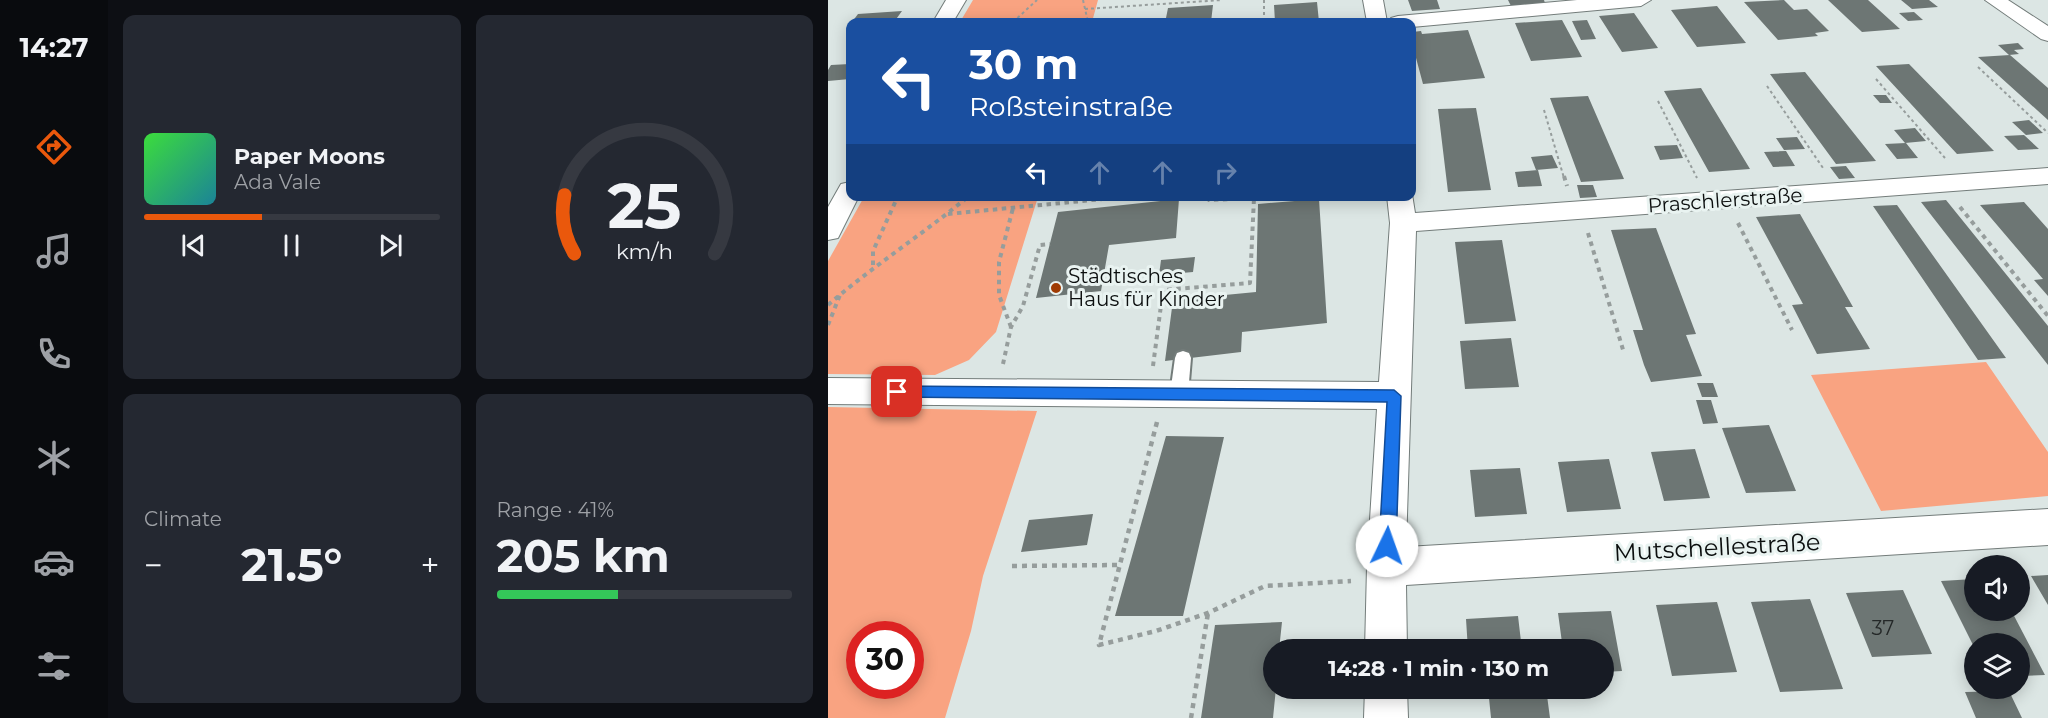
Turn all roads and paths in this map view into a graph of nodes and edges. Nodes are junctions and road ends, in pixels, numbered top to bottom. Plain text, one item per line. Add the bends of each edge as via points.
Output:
1 (956, 0) edge
2 (1037, 0) edge
3 (1083, 0) edge
4 (1222, 0) edge
5 (1264, 0) edge
6 (1373, 0) edge
7 (1641, 0) edge
8 (1995, 0) edge
9 (1085, 9) junction
10 (945, 18) edge
11 (1017, 18) edge
12 (1087, 18) edge
13 (1264, 18) edge
14 (1376, 18) edge
15 (1416, 20) edge
16 (2048, 35) edge
17 (1978, 67) dead end
18 (1876, 79) dead end
19 (1767, 86) dead end
20 (1658, 101) dead end
21 (1544, 110) dead end
22 (2048, 133) edge
23 (2048, 176) edge
24 (1953, 183) junction
25 (1839, 191) junction
26 (846, 197) edge
27 (1717, 200) junction
28 (896, 201) edge
29 (963, 201) edge
30 (1084, 201) edge
31 (1254, 201) edge
32 (1013, 208) junction
33 (1401, 210) edge
34 (1578, 211) junction
35 (948, 214) junction
36 (828, 231) edge
37 (1050, 244) dead end
38 (873, 266) junction
39 (841, 294) junction
40 (828, 305) edge
41 (2048, 316) edge
42 (828, 325) edge
43 (1792, 330) dead end
44 (1624, 353) dead end
45 (1183, 358) dead end
46 (1152, 372) dead end
47 (828, 392) edge
48 (1179, 394) junction
49 (1394, 396) junction
50 (1158, 418) dead end
51 (2048, 527) edge
52 (1119, 565) junction
53 (1012, 566) dead end
54 (1386, 574) junction
55 (1209, 613) junction
56 (1386, 639) edge
57 (1386, 699) edge
58 (1191, 718) edge
59 (1386, 718) edge

1 - 10 street
2 - 11 path
3 - 9 path
4 - 9 path
5 - 13 path
6 - 14 street
7 - 15 street
8 - 16 street
9 - 12 path
17 - 22 path
18 - 24 path
19 - 25 path
20 - 27 path
21 - 34 path
23 - 24 street, Praschlerstraße
24 - 25 street, Praschlerstraße
24 - 41 path
25 - 27 street, Praschlerstraße
26 - 36 street
27 - 34 street, Praschlerstraße
27 - 43 path
28 - 38 path via 873,252
29 - 35 path
30 - 32 path
31 - 46 path via 1250,283 1163,290
32 - 35 path
32 - 37 path via 999,262 999,295 1011,327 1023,306 1040,245
33 - 34 street, Praschlerstraße
33 - 49 street
34 - 44 path
35 - 38 path
38 - 39 path
39 - 40 path
39 - 42 path
45 - 48 lane
47 - 48 street
48 - 49 street
49 - 54 street
50 - 52 path
51 - 54 street, Mutschellestraße
52 - 53 path
52 - 55 path via 1099,645
54 - 55 path via 1265,586
54 - 56 street
55 - 58 path
57 - 59 street

